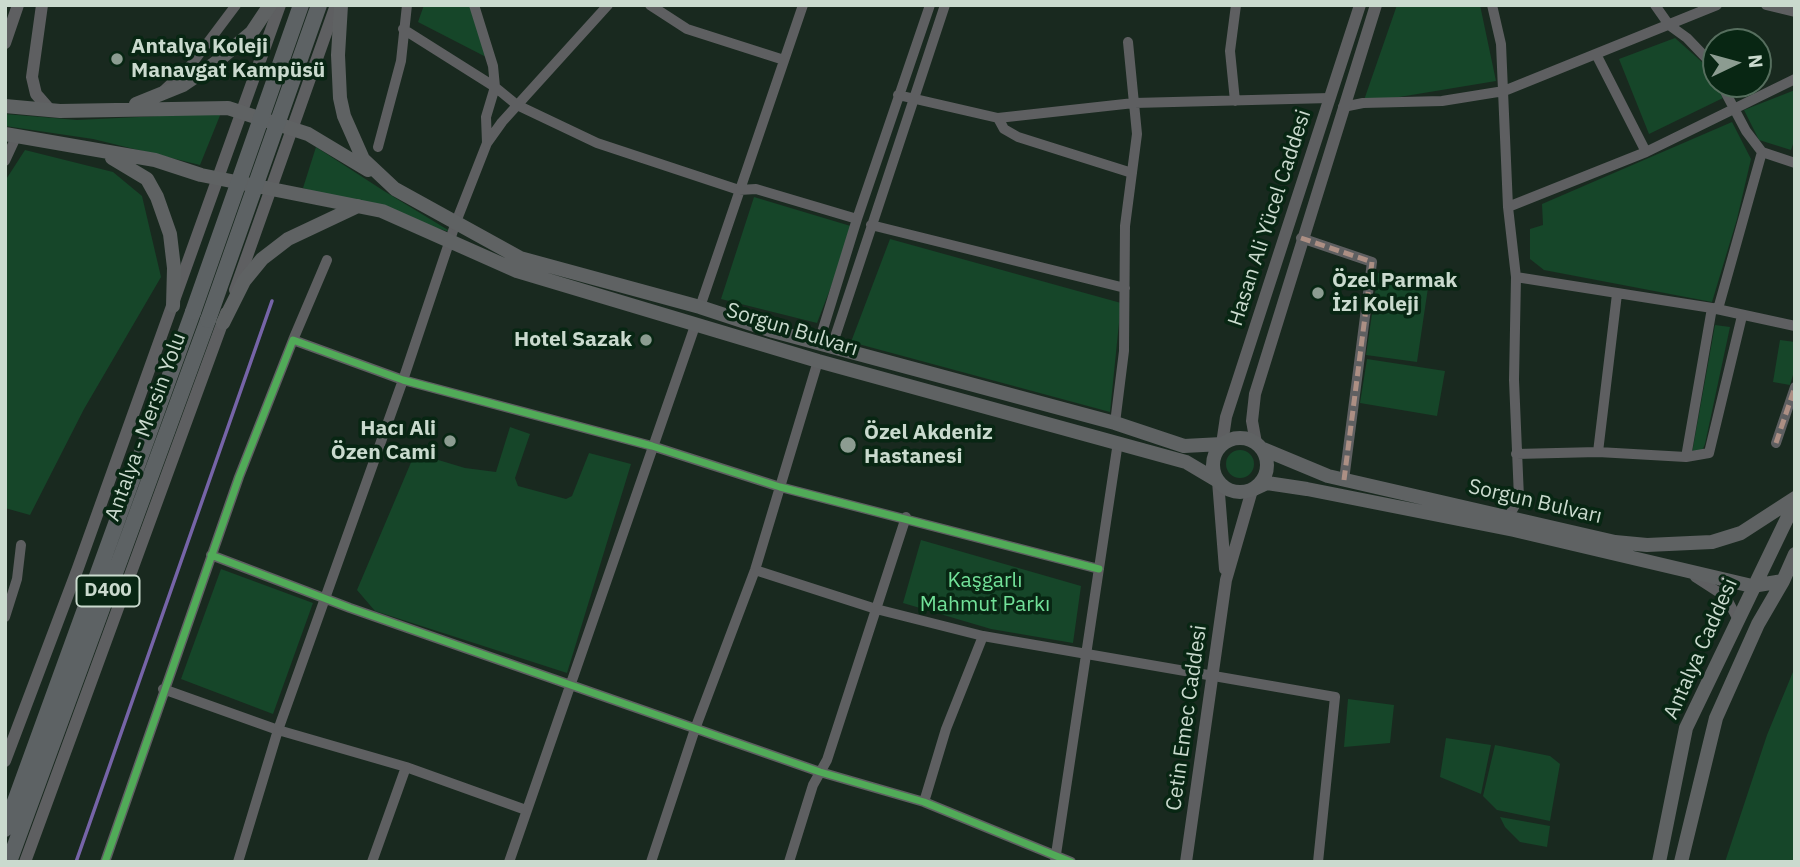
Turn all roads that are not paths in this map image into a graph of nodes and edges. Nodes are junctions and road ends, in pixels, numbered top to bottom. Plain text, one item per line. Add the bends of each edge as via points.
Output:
1 (18, 5) edge
2 (42, 5) edge
3 (236, 5) edge
4 (270, 5) edge
5 (279, 5) edge
6 (301, 5) edge
7 (319, 5) edge
8 (338, 5) edge
9 (407, 5) edge
10 (474, 5) edge
11 (608, 5) edge
12 (650, 5) edge
13 (803, 5) edge
14 (930, 5) edge
15 (945, 5) edge
16 (1236, 5) edge
17 (1360, 5) edge
18 (1376, 5) edge
19 (1492, 5) edge
20 (1655, 5) edge
21 (1717, 5) edge
22 (1766, 5) edge
23 (1795, 12) edge
24 (1669, 25) junction
25 (403, 29) junction
26 (1128, 42) dead end
27 (5, 43) edge
28 (1702, 54) edge
29 (1597, 55) junction
30 (784, 60) junction
31 (1795, 79) edge
32 (495, 87) junction
33 (1504, 91) junction
34 (898, 95) junction
35 (155, 98) junction
36 (1330, 98) junction
37 (1728, 98) edge
38 (915, 99) junction
39 (1235, 102) junction
40 (1134, 103) junction
41 (517, 105) junction
42 (5, 106) edge
43 (1343, 107) junction
44 (118, 109) junction
45 (51, 110) junction
46 (1734, 110) junction
47 (240, 111) junction
48 (998, 118) junction
49 (293, 130) junction
50 (11, 134) edge
51 (487, 143) junction
52 (378, 148) dead end
53 (1795, 148) edge
54 (92, 149) junction
55 (1646, 152) junction
56 (1762, 152) junction
57 (5, 161) edge
58 (1793, 162) edge
59 (1132, 173) junction
60 (379, 175) junction
61 (216, 178) junction
62 (272, 188) junction
63 (739, 190) junction
64 (358, 205) junction
65 (1508, 207) junction
66 (856, 219) junction
67 (456, 222) junction
68 (871, 225) junction
69 (1301, 237) junction
70 (452, 240) junction
71 (327, 260) dead end
72 (1516, 277) junction
73 (1125, 288) junction
74 (1617, 294) junction
75 (173, 306) junction
76 (700, 307) junction
77 (1715, 309) junction
78 (1742, 316) junction
79 (208, 318) junction
80 (696, 323) junction
81 (1795, 326) edge
82 (293, 340) junction
83 (825, 344) junction
84 (818, 361) junction
85 (403, 380) junction
86 (1795, 387) edge
87 (1115, 423) junction
88 (1118, 442) junction
89 (1776, 443) dead end
90 (1222, 444) junction
91 (652, 446) junction
92 (1260, 446) junction
93 (1598, 452) junction
94 (1516, 454) junction
95 (1686, 457) junction
96 (1345, 480) junction
97 (1218, 481) junction
98 (780, 487) junction
99 (1252, 490) junction
100 (1795, 500) edge
101 (1509, 516) junction
102 (906, 517) junction
103 (1790, 517) edge
104 (1757, 524) junction
105 (20, 545) dead end
106 (1795, 554) edge
107 (211, 555) junction
108 (1099, 569) junction
109 (1679, 569) junction
110 (755, 570) junction
111 (1795, 570) edge
112 (1226, 580) junction
113 (1783, 581) junction
114 (1752, 586) junction
115 (326, 599) junction
116 (876, 609) junction
117 (5, 617) edge
118 (1737, 618) junction
119 (983, 636) junction
120 (1087, 656) junction
121 (1210, 675) junction
122 (569, 684) junction
123 (163, 689) junction
124 (695, 729) junction
125 (278, 730) junction
126 (5, 761) edge
127 (406, 768) junction
128 (820, 772) junction
129 (924, 802) junction
130 (526, 810) junction
131 (5, 829) edge
132 (1056, 860) edge
133 (9, 862) edge
134 (25, 862) edge
135 (105, 862) edge
136 (238, 862) edge
137 (372, 862) edge
138 (509, 862) edge
139 (651, 862) edge
140 (789, 862) edge
141 (1070, 862) edge
142 (1186, 862) edge
143 (1318, 862) edge
144 (1659, 862) edge
145 (1681, 862) edge

1 - 27 street
2 - 45 street via 32,77 36,94
3 - 35 street via 191,65
4 - 35 main road via 252,32 229,54
5 - 47 street
6 - 79 highway, Antalya - Mersin Yolu / D400, bridge
7 - 79 highway, Antalya - Mersin Yolu / D400, bridge
8 - 49 street
8 - 60 main road via 338,80 344,116 363,159
9 - 25 street
10 - 32 street
11 - 41 street
12 - 30 street via 687,29
13 - 30 street
14 - 34 street
15 - 38 street
16 - 39 street via 1230,51
17 - 36 street, Hasan Ali Yücel Caddesi
18 - 43 street, Hasan Ali Yücel Caddesi
19 - 33 street via 1501,44
20 - 24 street
21 - 24 street
22 - 23 street
24 - 28 street
24 - 29 street
25 - 32 street
25 - 52 street via 401,61
26 - 40 street
29 - 33 street
29 - 55 street
30 - 63 street
31 - 46 street
32 - 41 street
32 - 51 street via 486,117
33 - 43 street via 1442,101
33 - 65 street
34 - 38 street
34 - 66 street
35 - 44 main road
36 - 39 street
36 - 90 street, Hasan Ali Yücel Caddesi via 1226,417
37 - 46 street
38 - 48 street
38 - 68 street
39 - 40 street
40 - 48 street
40 - 59 street via 1137,134
41 - 51 street
41 - 63 street via 571,133
42 - 45 main road
43 - 69 street, Hasan Ali Yücel Caddesi
44 - 45 main road
44 - 47 main road via 208,106
46 - 55 street
46 - 56 street
47 - 49 main road
47 - 61 street
48 - 59 street via 1004,129 1018,137
49 - 60 main road
49 - 62 street
50 - 54 main road
50 - 57 street
51 - 67 street
53 - 58 street
54 - 61 main road, Sorgun Bulvarı via 155,160
54 - 75 main road via 148,179 170,234
55 - 65 street
56 - 58 street
56 - 77 street
59 - 73 street via 1125,226
60 - 67 main road, Sorgun Bulvarı via 395,189
61 - 62 main road, Sorgun Bulvarı
61 - 75 street
62 - 64 main road, Sorgun Bulvarı
62 - 79 street
63 - 66 street via 756,189
63 - 76 street
64 - 70 main road, Sorgun Bulvarı
64 - 79 main road via 298,234 262,259
65 - 72 street
66 - 83 street
67 - 70 street
67 - 76 main road, Sorgun Bulvarı via 520,258
68 - 73 street
68 - 83 street
69 - 92 street, Hasan Ali Yücel Caddesi via 1255,394 1252,421
69 - 96 street via 1372,262
70 - 80 main road, Sorgun Bulvarı via 517,271
70 - 85 street
71 - 82 street
72 - 74 street
72 - 94 street
73 - 87 street via 1124,351
74 - 77 street
74 - 93 street
75 - 126 street
76 - 83 main road, Sorgun Bulvarı
77 - 78 street
77 - 95 street
78 - 81 street
78 - 95 street via 1713,446 1702,457
79 - 131 highway, Antalya - Mersin Yolu / D400
79 - 133 highway, Antalya - Mersin Yolu / D400
79 - 134 street
80 - 84 main road, Sorgun Bulvarı
80 - 91 street
82 - 85 street
82 - 107 street
83 - 87 main road, Sorgun Bulvarı
84 - 88 main road, Sorgun Bulvarı
84 - 98 street
85 - 91 street
85 - 115 street
86 - 89 street
87 - 90 main road, Sorgun Bulvarı via 1184,446
88 - 97 main road, Sorgun Bulvarı via 1186,462
88 - 108 street
90 - 92 main road via 1239,437
90 - 97 main road via 1212,466
91 - 98 street
91 - 122 street
92 - 96 main road, Sorgun Bulvarı via 1273,456
92 - 99 main road via 1266,458 1265,476
93 - 94 street
93 - 95 street
94 - 101 street via 1519,498
96 - 101 main road, Sorgun Bulvarı
97 - 99 main road via 1233,492
97 - 112 street
98 - 102 street
98 - 110 street
99 - 109 main road, Sorgun Bulvarı via 1267,483 1307,489
99 - 112 street
100 - 103 main road, Antalya Caddesi
100 - 104 main road, Sorgun Bulvarı
101 - 104 main road, Sorgun Bulvarı via 1615,542 1647,545 1712,542
102 - 108 street
102 - 116 street
103 - 104 main road
103 - 114 main road, Antalya Caddesi
105 - 117 street via 18,579
106 - 113 main road, Antalya Caddesi
107 - 115 street
107 - 123 street
108 - 120 street
109 - 114 main road, Sorgun Bulvarı
109 - 118 street, Sorgun Bulvarı via 1726,597
110 - 116 street
110 - 124 street
111 - 113 street
112 - 121 street, Cetin Emec Caddesi
113 - 114 main road
113 - 145 main road, Antalya Caddesi via 1758,624 1716,718
114 - 118 main road, Antalya Caddesi
115 - 122 street
115 - 125 street
116 - 119 street
116 - 128 street
118 - 144 main road, Antalya Caddesi via 1686,728
119 - 120 street
119 - 129 street via 946,729
120 - 121 street
120 - 132 street
121 - 142 street, Cetin Emec Caddesi
121 - 143 street via 1335,698
122 - 124 street
122 - 130 street
123 - 125 street
123 - 135 street
124 - 128 street
124 - 139 street
125 - 127 street
125 - 136 street
127 - 130 street
127 - 137 street
128 - 129 street
128 - 140 street
129 - 132 street
130 - 138 street
132 - 141 street

